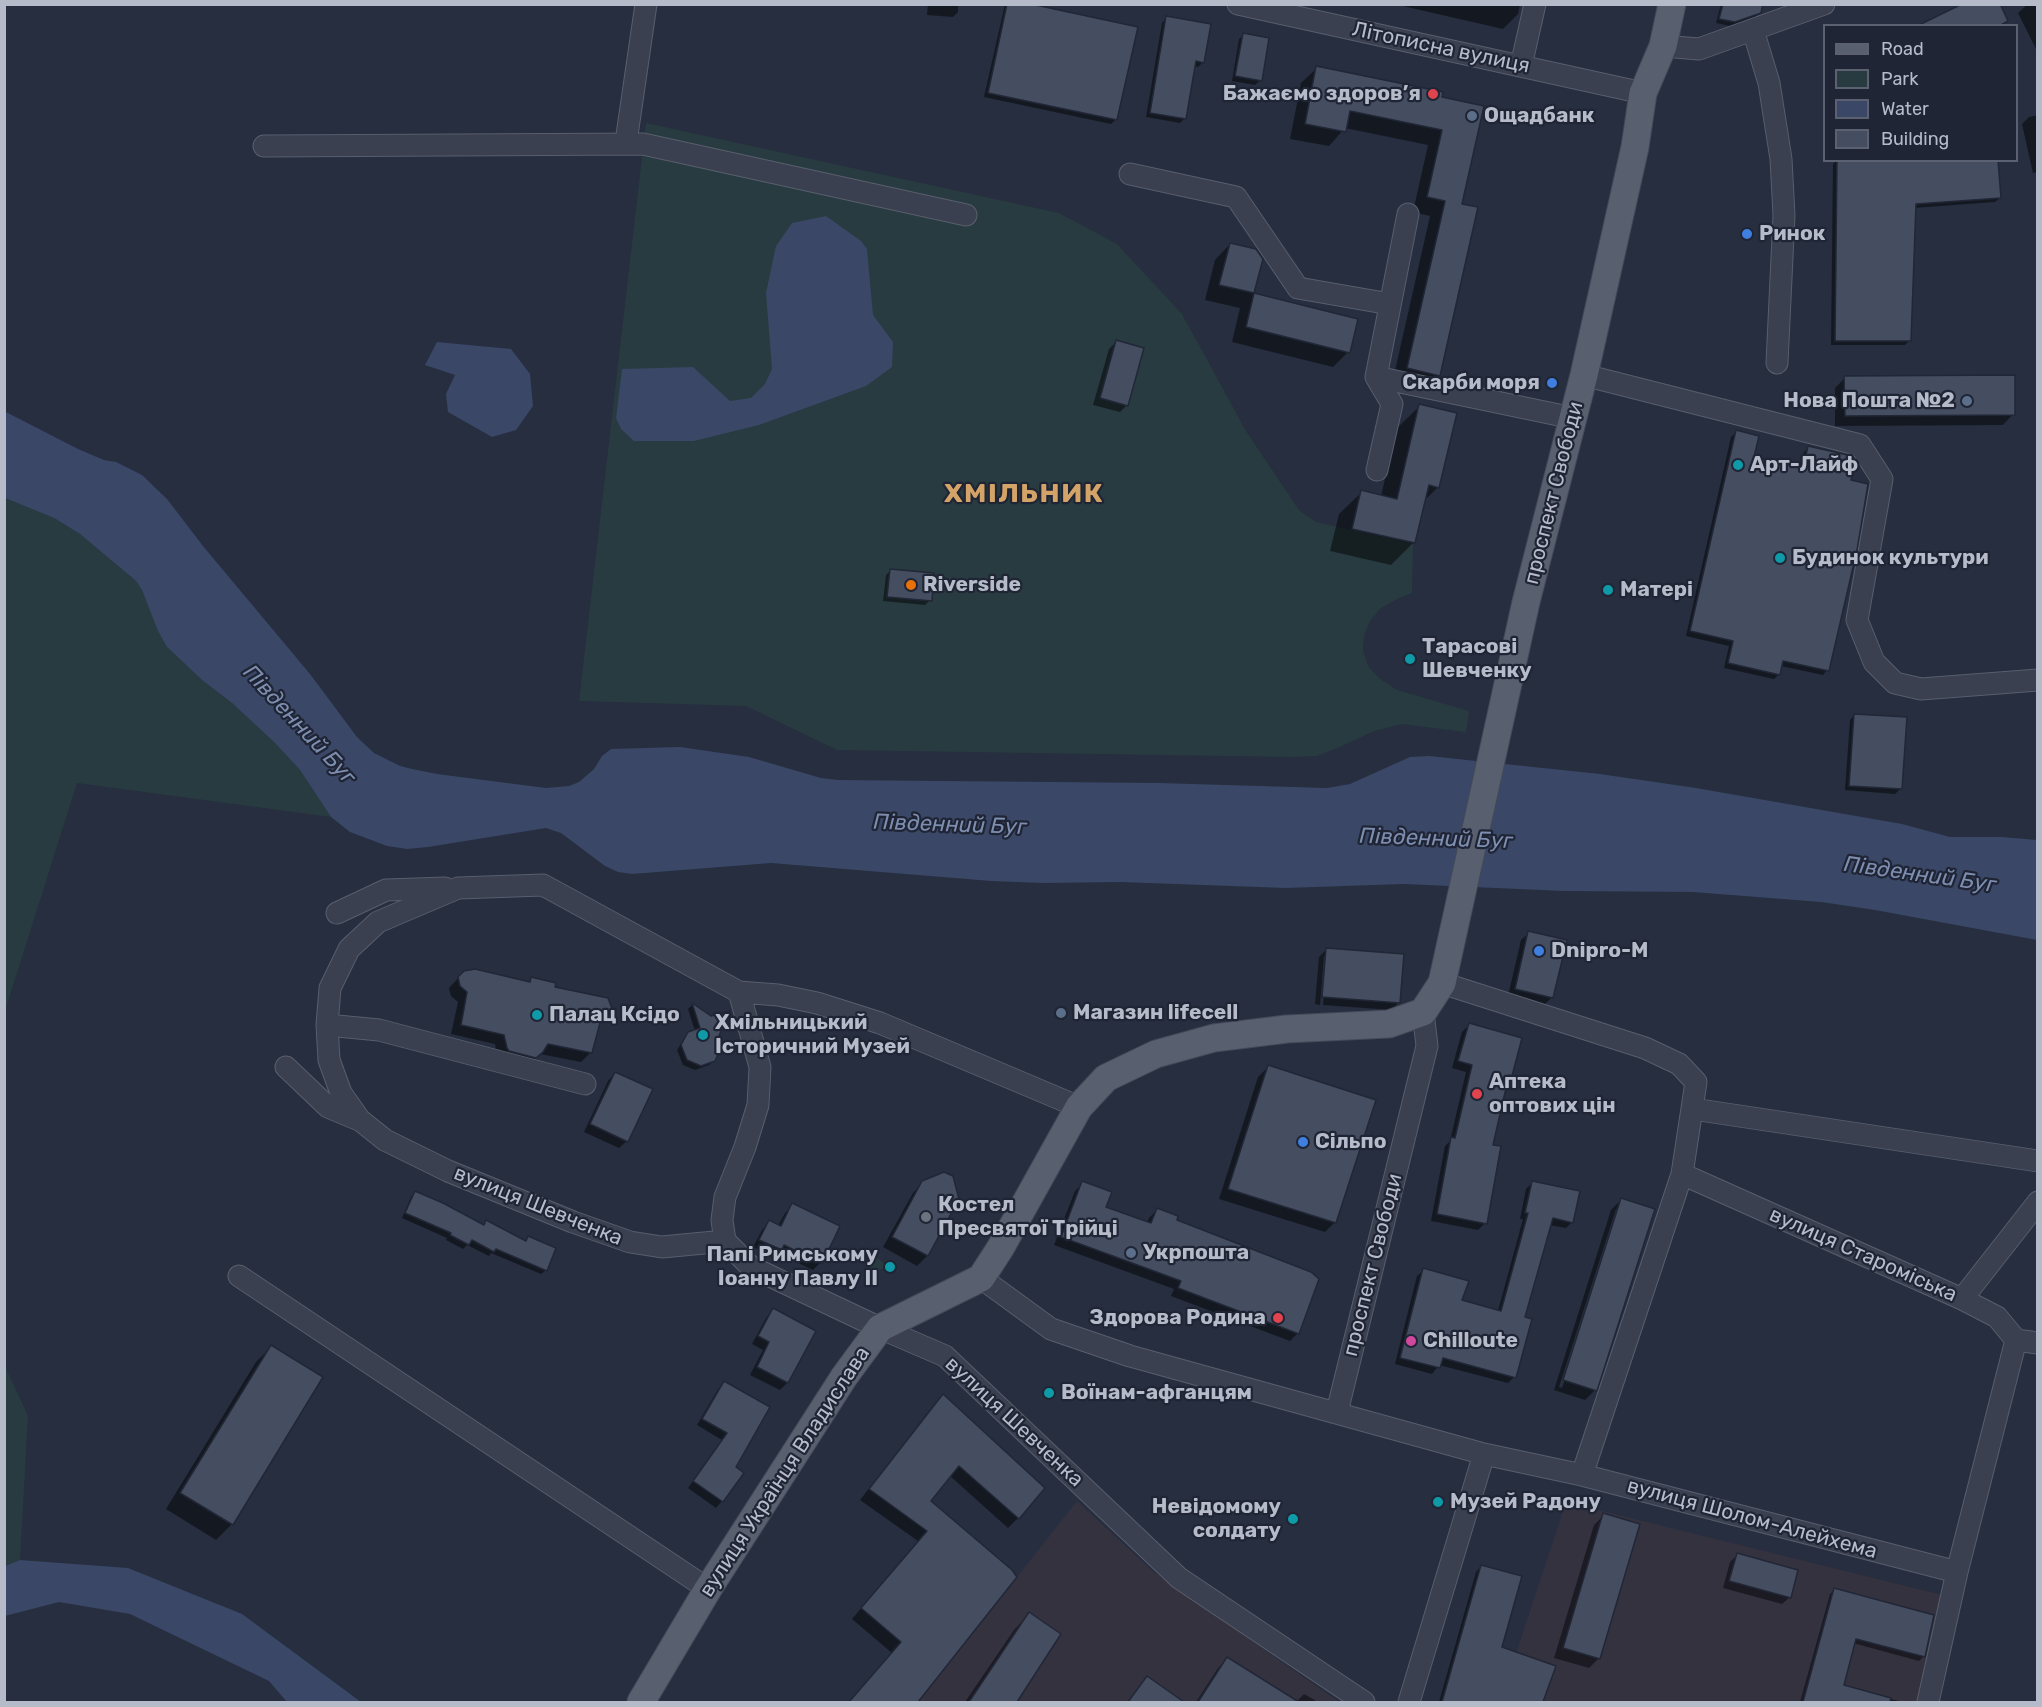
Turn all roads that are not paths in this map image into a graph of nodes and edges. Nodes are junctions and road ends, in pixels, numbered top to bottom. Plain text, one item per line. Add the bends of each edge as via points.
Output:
1 (646, 4) edge
2 (1535, 4) edge
3 (1672, 4) edge
4 (1824, 4) edge
5 (1242, 5) edge
6 (1753, 30) junction
7 (1663, 46) junction
8 (1521, 66) junction
9 (1643, 93) junction
10 (626, 142) junction
11 (264, 146) dead end
12 (1130, 174) dead end
13 (1408, 214) dead end
14 (966, 215) dead end
15 (1390, 304) junction
16 (1777, 363) dead end
17 (1584, 375) junction
18 (1376, 377) junction
19 (1573, 418) junction
20 (1377, 470) dead end
21 (2037, 680) edge
22 (458, 888) junction
23 (337, 913) dead end
24 (1442, 983) junction
25 (739, 992) junction
26 (1423, 1012) junction
27 (327, 1025) junction
28 (286, 1067) dead end
29 (585, 1084) dead end
30 (1079, 1107) junction
31 (1693, 1109) junction
32 (360, 1120) junction
33 (2037, 1161) edge
34 (1682, 1174) junction
35 (2037, 1202) edge
36 (725, 1241) junction
37 (239, 1276) dead end
38 (981, 1278) junction
39 (1962, 1299) junction
40 (880, 1329) junction
41 (2016, 1340) junction
42 (2037, 1343) edge
43 (1337, 1412) junction
44 (1484, 1454) junction
45 (1582, 1475) junction
46 (1957, 1572) junction
47 (708, 1589) junction
48 (641, 1702) edge
49 (1364, 1702) edge
50 (1409, 1702) edge
51 (1928, 1702) edge

1 - 10 street
2 - 8 street
3 - 7 main road, проспект Свободи
4 - 6 street
5 - 8 street, Літописна вулиця
6 - 7 street via 1699,49
6 - 16 street via 1769,82 1781,159 1784,215
7 - 9 main road, проспект Свободи
8 - 9 street, Літописна вулиця
9 - 17 main road, проспект Свободи via 1635,147
10 - 11 street
10 - 14 street
12 - 15 street via 1236,197 1298,288
13 - 15 street
15 - 18 street
17 - 19 main road, проспект Свободи
17 - 21 street via 1860,445 1882,479 1857,620 1875,662 1895,683 1921,689
18 - 19 street
18 - 20 street via 1392,404
19 - 24 main road, проспект Свободи via 1526,602
22 - 23 street via 386,890
22 - 25 street, вулиця Шевченка via 543,885
22 - 27 street, вулиця Шевченка via 378,922 349,949 330,988
24 - 26 main road
24 - 31 street via 1645,1048 1679,1064 1696,1082
25 - 30 street via 817,1003 880,1023
25 - 36 street via 760,1067 758,1105 725,1197
26 - 30 main road via 1389,1024 1287,1029 1214,1038 1156,1054 1106,1078
26 - 43 street, проспект Свободи via 1427,1046
27 - 29 street via 379,1030
27 - 32 street, вулиця Шевченка via 329,1060 341,1093
28 - 32 street via 328,1107
30 - 38 main road
31 - 33 street
31 - 34 street
32 - 36 street, вулиця Шевченка via 385,1140 448,1171 630,1242 662,1247
34 - 39 street, вулиця Староміська
34 - 45 street
35 - 39 street
36 - 40 street, вулиця Шевченка via 751,1267
37 - 47 street
38 - 40 main road, вулиця Українця Владислава
38 - 43 street, вулиця Шолом-Алейхема via 1051,1329 1130,1356
39 - 41 street, вулиця Староміська via 1997,1317
40 - 47 main road, вулиця Українця Владислава via 844,1377
40 - 49 street, вулиця Шевченка via 945,1356 1179,1578
41 - 42 street
41 - 46 street
43 - 44 street, вулиця Шолом-Алейхема
44 - 45 street, вулиця Шолом-Алейхема
44 - 50 street
45 - 46 street, вулиця Шолом-Алейхема
46 - 51 street
47 - 48 main road, вулиця Українця Владислава

